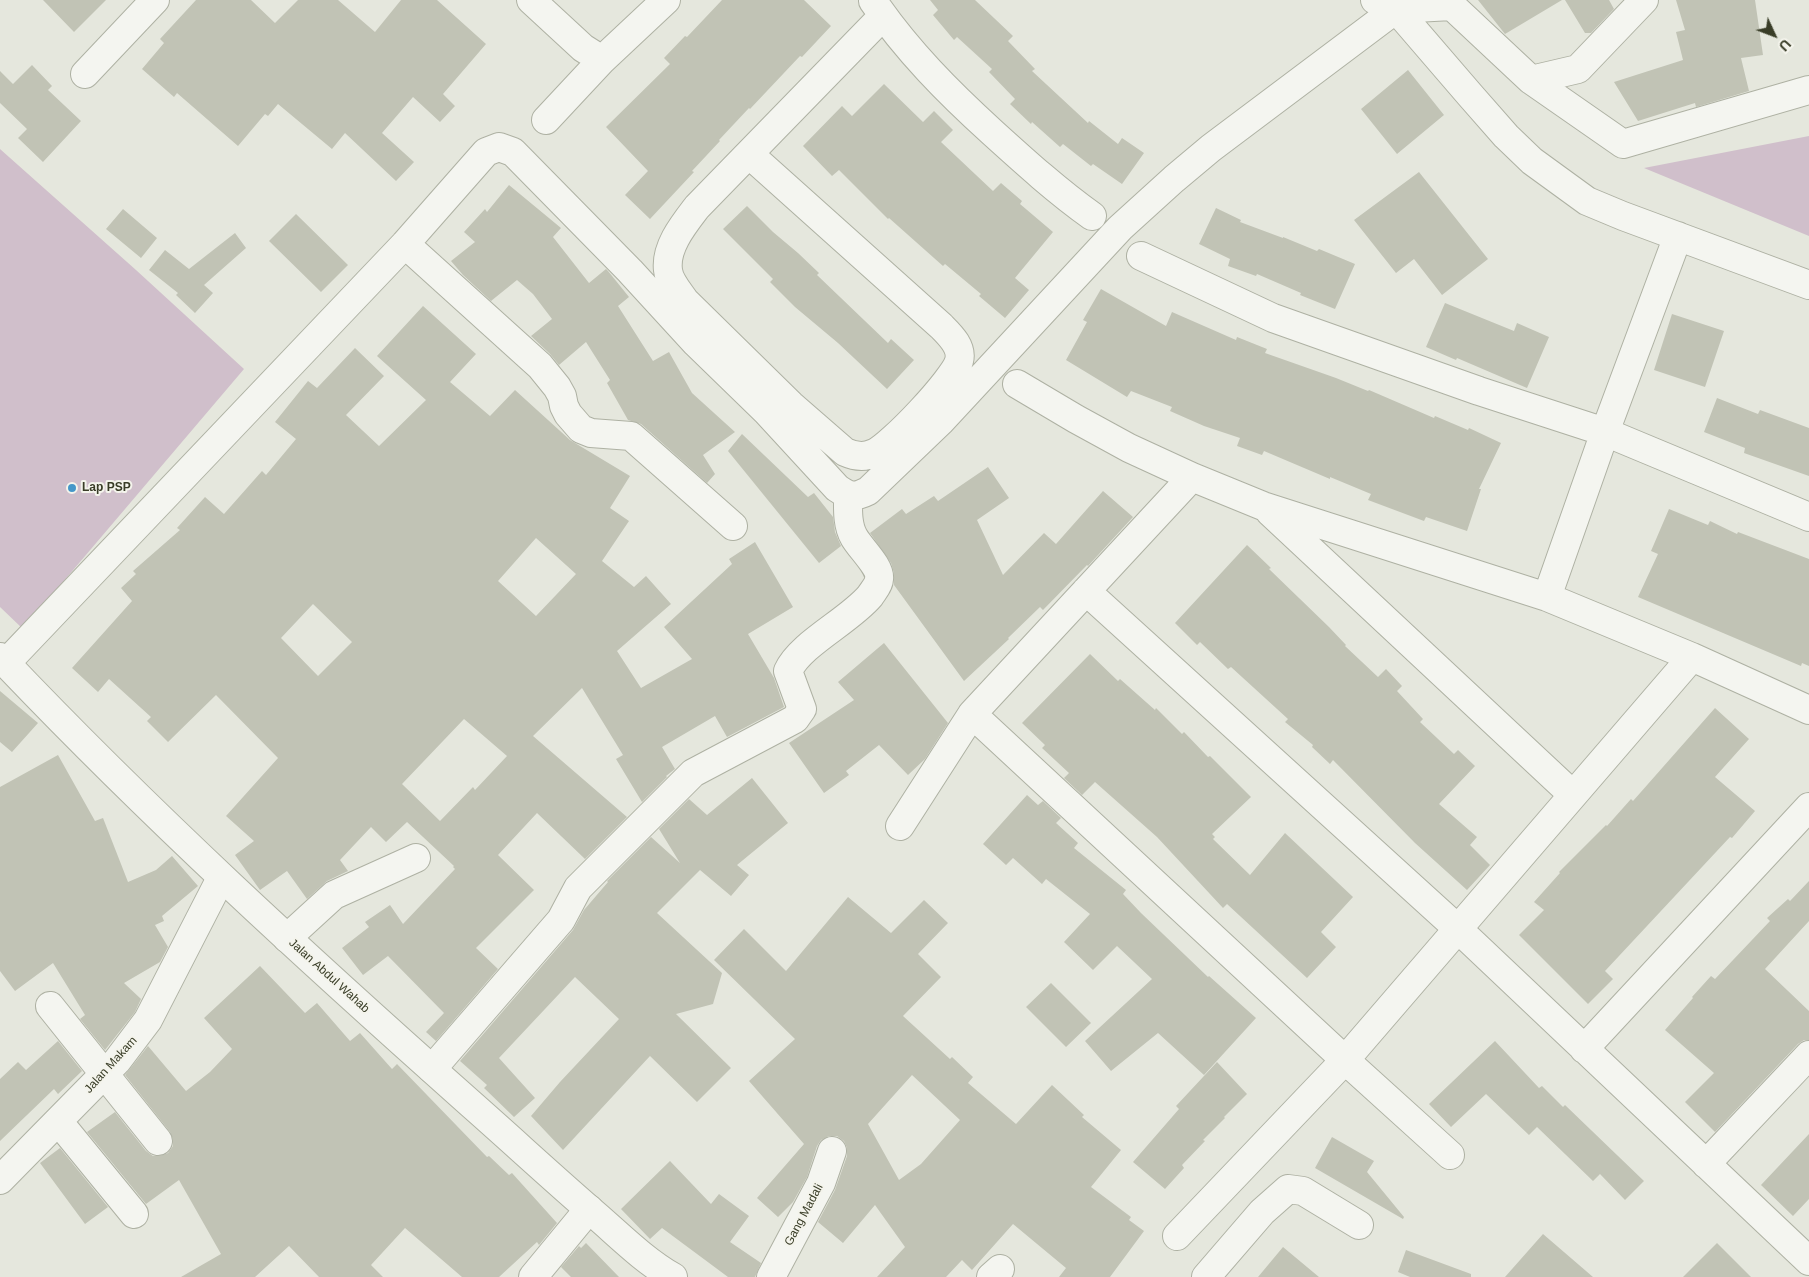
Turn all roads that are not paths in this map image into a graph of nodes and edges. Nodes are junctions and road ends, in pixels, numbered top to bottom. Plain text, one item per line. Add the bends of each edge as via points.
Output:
1 (155, 0) edge
2 (532, 0) edge
3 (666, 0) edge
4 (1644, 0) edge
5 (1386, 5) edge
6 (877, 8) edge
7 (602, 60) junction
8 (85, 74) dead end
9 (1531, 80) junction
10 (1809, 90) edge
11 (546, 120) dead end
12 (749, 154) junction
13 (1092, 216) dead end
14 (1678, 236) junction
15 (405, 244) junction
16 (1141, 256) dead end
17 (1809, 285) edge
18 (1018, 384) dead end
19 (1605, 432) junction
20 (1192, 477) junction
21 (848, 496) junction
22 (1263, 506) junction
23 (1809, 518) edge
24 (733, 526) dead end
25 (1086, 591) junction
26 (1547, 597) junction
27 (1692, 657) junction
28 (3, 660) edge
29 (1809, 710) edge
30 (972, 714) junction
31 (1573, 795) junction
32 (1809, 807) edge
33 (900, 826) dead end
34 (416, 858) dead end
35 (221, 878) junction
36 (1458, 929) junction
37 (287, 938) junction
38 (50, 1006) dead end
39 (1584, 1049) junction
40 (1809, 1055) edge
41 (1345, 1060) junction
42 (432, 1069) junction
43 (105, 1074) junction
44 (58, 1121) junction
45 (158, 1141) dead end
46 (832, 1151) dead end
47 (1450, 1155) dead end
48 (1706, 1164) junction
49 (0, 1180) edge
50 (589, 1210) junction
51 (134, 1214) dead end
52 (1359, 1225) dead end
53 (1177, 1236) dead end
54 (1809, 1262) edge
55 (657, 1273) edge
56 (533, 1277) edge
57 (771, 1277) edge
58 (1206, 1277) edge

1 - 8 street
2 - 7 street via 583,48
3 - 7 street
4 - 9 street via 1578,68
5 - 9 street via 1452,6
5 - 14 street via 1532,161 1587,201
5 - 21 street via 1145,204 933,429 868,491
6 - 12 street
6 - 13 street via 915,56 966,108 1034,171
7 - 11 street
9 - 10 street via 1623,144
12 - 12 street via 952,336 958,348 959,362 942,386 895,438 873,454 854,456 845,452 685,301 673,284 668,258 674,240 697,207
14 - 17 street
14 - 19 street
15 - 21 street via 486,152 499,147 513,152
15 - 24 street via 540,366 557,387 568,414 581,429 591,433 632,436
15 - 28 street
16 - 19 street via 1273,318
18 - 20 street via 1129,448
19 - 23 street
19 - 26 street
20 - 22 street
20 - 25 street
21 - 42 street via 853,537 878,571 879,579 857,610 804,651 788,671 802,709 799,714 692,773 578,888 561,920
22 - 26 street
22 - 31 street
25 - 30 street
25 - 36 street
26 - 27 street
27 - 29 street
27 - 31 street
28 - 35 street, Jalan Abdul Wahab
30 - 33 street
30 - 41 street
31 - 36 street
32 - 39 street
34 - 37 street via 334,895
35 - 37 street, Jalan Abdul Wahab
35 - 43 street, Jalan Makam via 148,1020
36 - 39 street
36 - 41 street
37 - 42 street, Jalan Abdul Wahab
38 - 43 street
39 - 48 street
40 - 48 street
41 - 47 street
41 - 53 street
42 - 50 street, Jalan Abdul Wahab
43 - 44 street, Jalan Makam
43 - 45 street
44 - 49 street, Jalan Makam
44 - 51 street
46 - 57 street, Gang Madali via 821,1183
48 - 54 street
50 - 55 street, Jalan Abdul Wahab
50 - 56 street
52 - 58 street via 1303,1191 1288,1189 1262,1212

